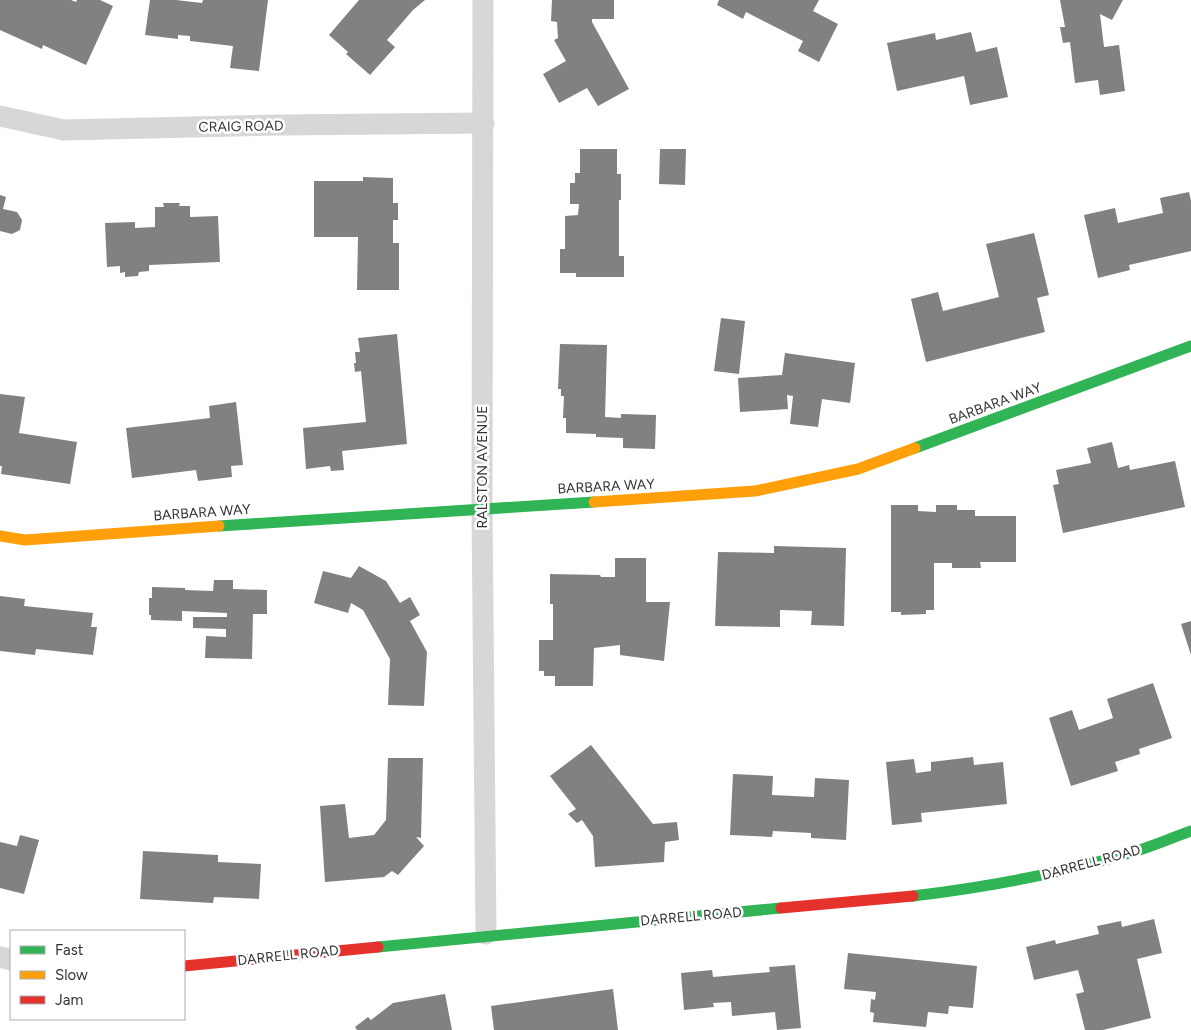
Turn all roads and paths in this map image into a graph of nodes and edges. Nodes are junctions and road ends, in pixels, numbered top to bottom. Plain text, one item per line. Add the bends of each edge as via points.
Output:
1 (483, 0) edge
2 (0, 116) edge
3 (484, 123) junction
4 (1191, 346) edge
5 (482, 508) junction
6 (0, 536) edge
7 (1191, 831) edge
8 (486, 934) junction
9 (185, 966) edge

1 - 3 street, RALSTON AVENUE
2 - 3 street, CRAIG ROAD via 64,130
3 - 5 street, RALSTON AVENUE
4 - 5 street, BARBARA WAY via 858,469 755,491
5 - 6 street, BARBARA WAY via 25,540
5 - 8 street, RALSTON AVENUE
7 - 8 street, DARRELL ROAD via 1093,864 1018,881 934,894
8 - 9 street, DARRELL ROAD

